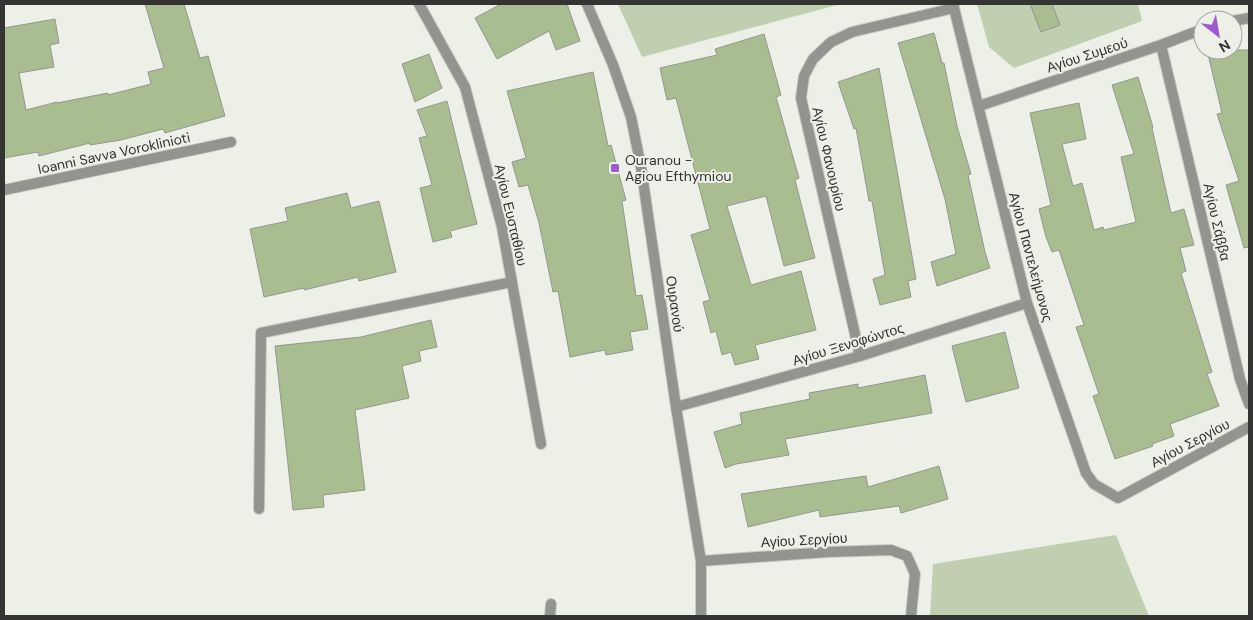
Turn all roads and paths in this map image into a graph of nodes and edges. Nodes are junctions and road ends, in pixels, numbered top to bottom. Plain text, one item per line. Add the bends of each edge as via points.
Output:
1 (419, 4) edge
2 (587, 4) edge
3 (953, 6) edge
4 (1193, 33) edge
5 (1161, 45) junction
6 (979, 106) junction
7 (231, 142) dead end
8 (4, 190) edge
9 (512, 282) junction
10 (1026, 303) junction
11 (860, 356) junction
12 (1249, 404) edge
13 (676, 407) junction
14 (1249, 427) edge
15 (540, 444) dead end
16 (1118, 498) joint
17 (259, 509) dead end
18 (702, 561) junction
19 (551, 604) dead end
20 (550, 616) edge
21 (701, 616) edge
22 (910, 616) edge

1 - 9 street, Αγίου Ευσταθίου via 465,87 502,227
2 - 13 street, Ουρανού via 614,65 631,117
3 - 6 street, Αγίου Παντελεήμονος
3 - 11 street, Αγίου Φανουρίου via 838,38 813,59 804,76 801,98
4 - 5 street, Αγίου Συμεού
5 - 6 street, Αγίου Συμεού
5 - 12 street, Αγίου Σάββα via 1240,379
6 - 10 street, Αγίου Παντελεήμονος
7 - 8 street, Ioanni Savva Voroklinioti
9 - 15 street, Αγίου Ευσταθίου
9 - 17 street via 261,333
10 - 11 street, Αγίου Ξενοφώντος
10 - 16 street, Αγίου Παντελεήμονος via 1086,473 1094,484
11 - 13 street, Αγίου Ξενοφώντος
13 - 18 street, Ουρανού
14 - 16 street, Αγίου Σεργίου
18 - 21 street, Ουρανού
18 - 22 street, Αγίου Σεργίου via 891,550 907,556 915,574
19 - 20 street

